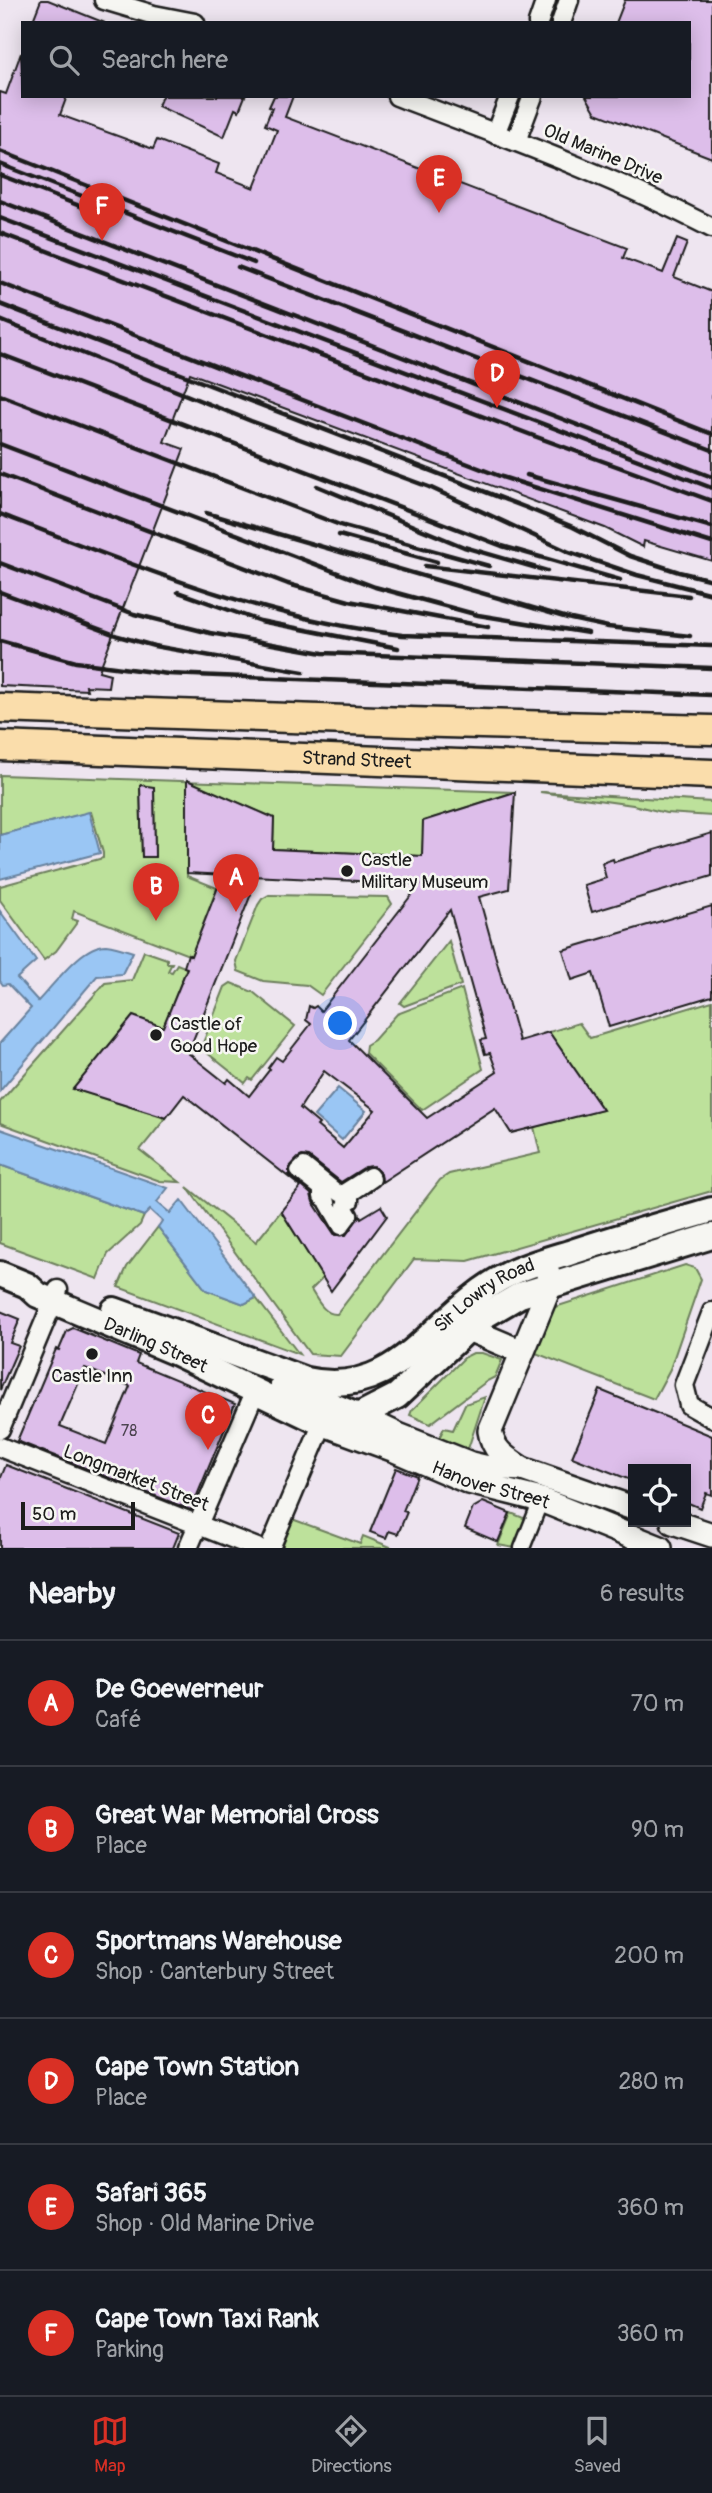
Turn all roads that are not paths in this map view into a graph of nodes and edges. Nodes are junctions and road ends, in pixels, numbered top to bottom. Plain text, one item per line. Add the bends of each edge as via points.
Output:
1 (104, 0) edge
2 (546, 0) edge
3 (569, 0) edge
4 (185, 21) edge
5 (539, 21) edge
6 (562, 21) edge
7 (402, 98) edge
8 (509, 98) edge
9 (532, 98) edge
10 (495, 134) junction
11 (516, 141) junction
12 (712, 228) edge
13 (0, 708) edge
14 (712, 730) edge
15 (0, 746) edge
16 (712, 774) edge
17 (370, 1175) joint
18 (712, 1210) edge
19 (712, 1236) edge
20 (547, 1272) junction
21 (0, 1274) edge
22 (56, 1296) junction
23 (712, 1312) edge
24 (459, 1322) junction
25 (186, 1336) junction
26 (522, 1352) junction
27 (274, 1366) joint
28 (255, 1392) junction
29 (326, 1415) junction
30 (358, 1416) junction
31 (712, 1418) edge
32 (0, 1429) edge
33 (0, 1447) edge
34 (522, 1469) junction
35 (541, 1500) junction
36 (628, 1506) edge
37 (198, 1525) junction
38 (688, 1527) edge
39 (712, 1535) edge
40 (188, 1548) edge
41 (257, 1548) edge
42 (270, 1548) edge
43 (522, 1548) edge
44 (660, 1548) edge

1 - 4 street
2 - 5 street
3 - 6 street
7 - 10 street, Old Marine Drive
8 - 10 street
9 - 11 street
10 - 11 street, Old Marine Drive
11 - 12 street, Old Marine Drive via 636,189
13 - 14 main road, Strand Street
15 - 16 main road, Strand Street
17 - 17 street via 340,1194 303,1165 299,1171 321,1189 321,1197 341,1227 350,1215 344,1206 351,1201 351,1194 373,1179
18 - 20 main road, Sir Lowry Road
19 - 20 main road, Sir Lowry Road
20 - 24 main road, Sir Lowry Road via 520,1295
20 - 26 street
21 - 22 main road, Darling Street via 27,1284 38,1294
22 - 25 main road, Darling Street
22 - 28 main road, Darling Street
22 - 32 street
23 - 31 street via 684,1385 689,1405
24 - 26 street
24 - 27 main road, Sir Lowry Road via 389,1370 365,1380 326,1384
24 - 30 main road, Sir Lowry Road via 397,1396
25 - 27 main road, Darling Street
25 - 29 main road
26 - 34 street via 490,1431 501,1455
28 - 29 main road, Darling Street
28 - 37 street
29 - 30 main road
29 - 35 street, Hanover Street via 469,1482
29 - 42 street
30 - 34 street, Hanover Street via 471,1464
33 - 37 street, Longmarket Street
34 - 36 street, Hanover Street
35 - 43 street
35 - 44 street, Hanover Street
37 - 40 street
37 - 41 street, Longmarket Street
38 - 39 street

